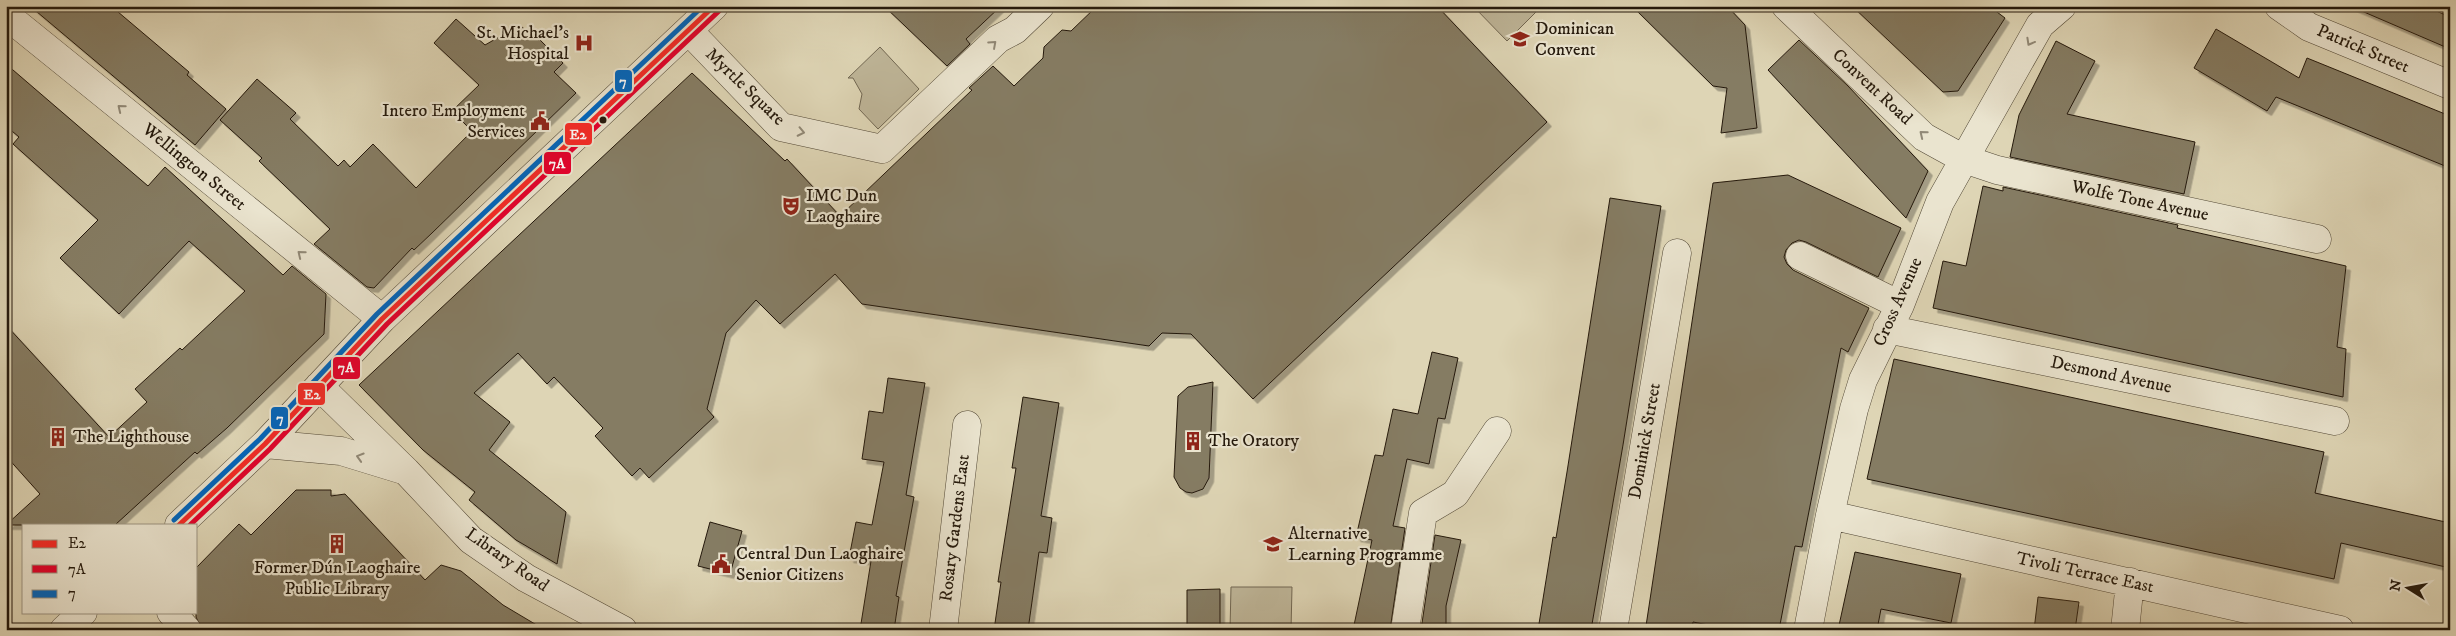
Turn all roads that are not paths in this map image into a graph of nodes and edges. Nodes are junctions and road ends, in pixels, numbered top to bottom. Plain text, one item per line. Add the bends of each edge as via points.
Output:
1 (1040, 6) edge
2 (1786, 6) edge
3 (2062, 6) edge
4 (2279, 6) edge
5 (712, 8) edge
6 (6, 15) edge
7 (689, 32) junction
8 (2450, 85) edge
9 (1964, 159) junction
10 (2317, 239) dead end
11 (1677, 253) dead end
12 (1800, 256) dead end
13 (1900, 305) junction
14 (382, 319) junction
15 (1888, 330) junction
16 (319, 386) junction
17 (2335, 422) dead end
18 (967, 426) dead end
19 (1496, 431) dead end
20 (266, 444) junction
21 (406, 471) junction
22 (1830, 515) junction
23 (180, 524) edge
24 (2130, 582) junction
25 (81, 614) edge
26 (173, 614) edge
27 (64, 630) edge
28 (186, 630) edge
29 (623, 630) edge
30 (943, 630) edge
31 (1405, 630) edge
32 (1613, 630) edge
33 (1808, 630) edge
34 (2124, 630) edge
35 (2340, 630) edge

7 -> 1 street, Myrtle Square via 781,127 882,149 998,39 1015,30
9 -> 2 street, Convent Road via 1924,136
3 -> 9 street, Cross Avenue via 2040,25
4 - 8 street, Patrick Street via 2309,27
5 - 7 street
14 -> 6 street, Wellington Street
7 - 14 street
9 - 10 street, Wolfe Tone Avenue via 1996,170
9 - 13 street, Cross Avenue via 1940,202
11 - 32 street, Dominick Street
12 - 13 street
13 - 15 street, Cross Avenue
14 - 16 street
15 - 17 street, Desmond Avenue
15 - 22 street, Cross Avenue via 1863,380
16 - 20 street
16 - 21 street, Library Road
18 - 30 street, Rosary Gardens East
19 - 31 street via 1455,494 1423,512
21 -> 20 street, Library Road via 341,451
20 - 23 street
21 - 29 street, Library Road via 471,540 526,578
22 - 24 street, Tivoli Terrace East
22 - 33 street, Cross Avenue
24 - 34 street
24 - 35 street, Tivoli Terrace East
25 - 27 street
26 - 28 street

